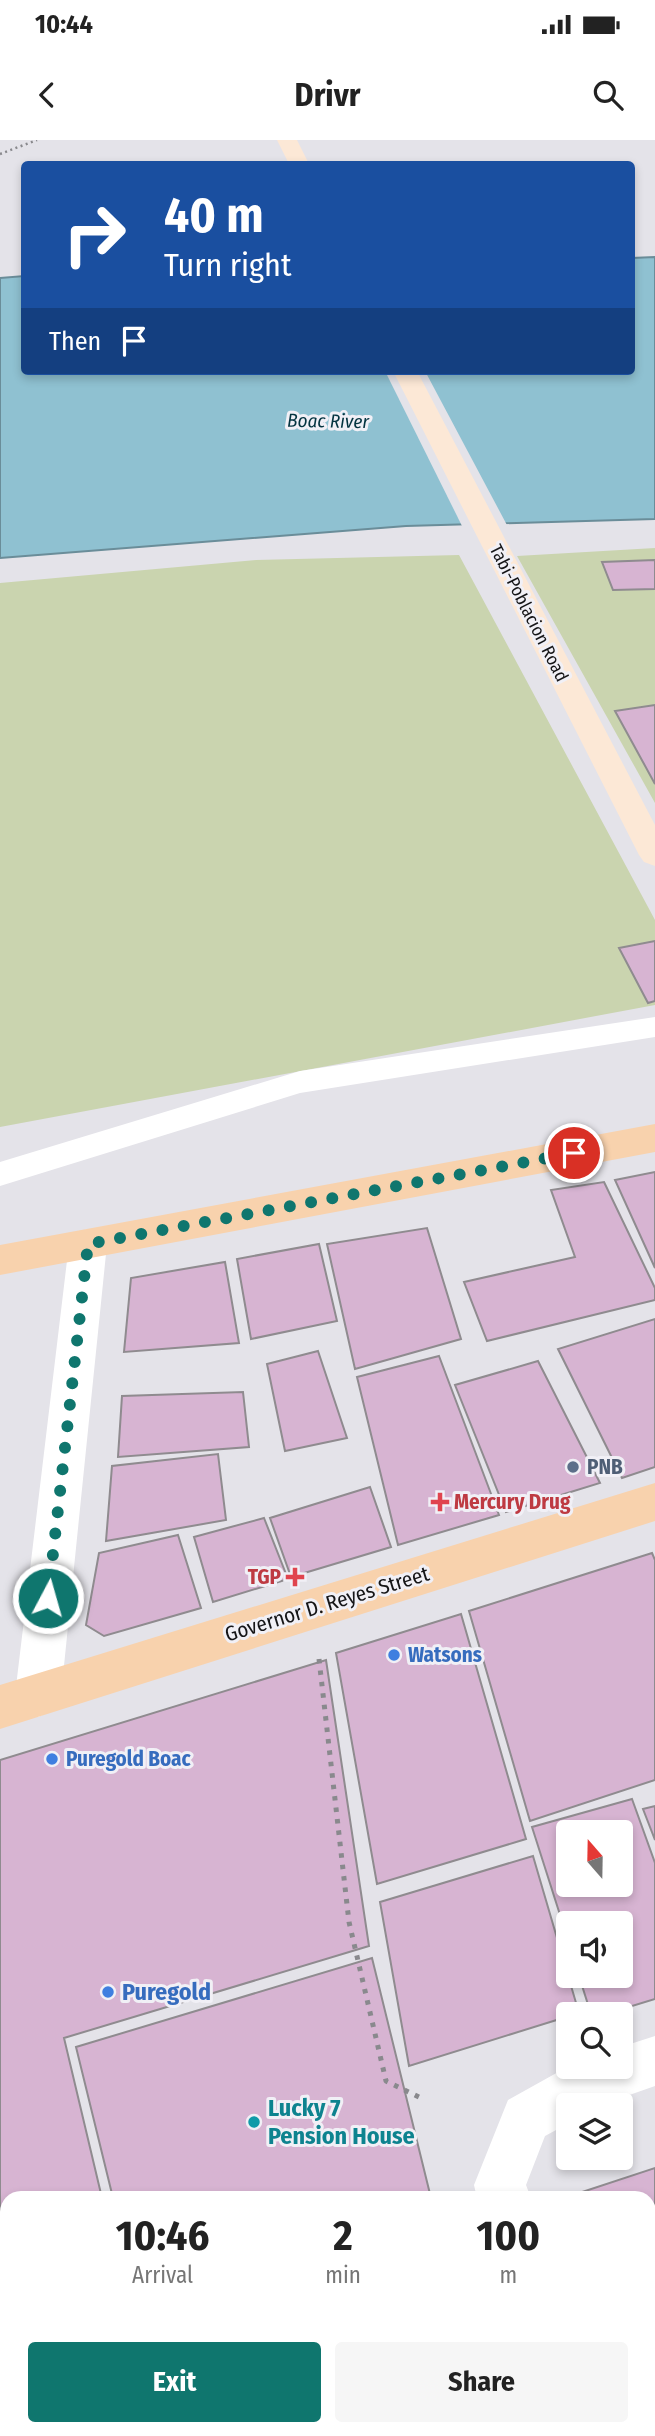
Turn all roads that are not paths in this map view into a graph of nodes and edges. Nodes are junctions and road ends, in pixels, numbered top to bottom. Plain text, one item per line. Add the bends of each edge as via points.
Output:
1 (286, 140) edge
2 (297, 161) edge
3 (407, 375) edge
4 (655, 855) edge
5 (655, 1027) edge
6 (655, 1138) edge
7 (0, 1174) edge
8 (88, 1244) junction
9 (0, 1260) edge
10 (655, 1502) edge
11 (19, 1701) edge
12 (655, 2062) edge
13 (502, 2191) edge

1 - 2 main road
3 - 4 main road, Tabi-Poblacion Road
5 - 7 lane via 300,1082
6 - 8 main road
8 - 9 main road
8 - 11 street
10 - 11 main road, Governor D. Reyes Street
12 - 13 street via 588,2084 526,2118 500,2185

